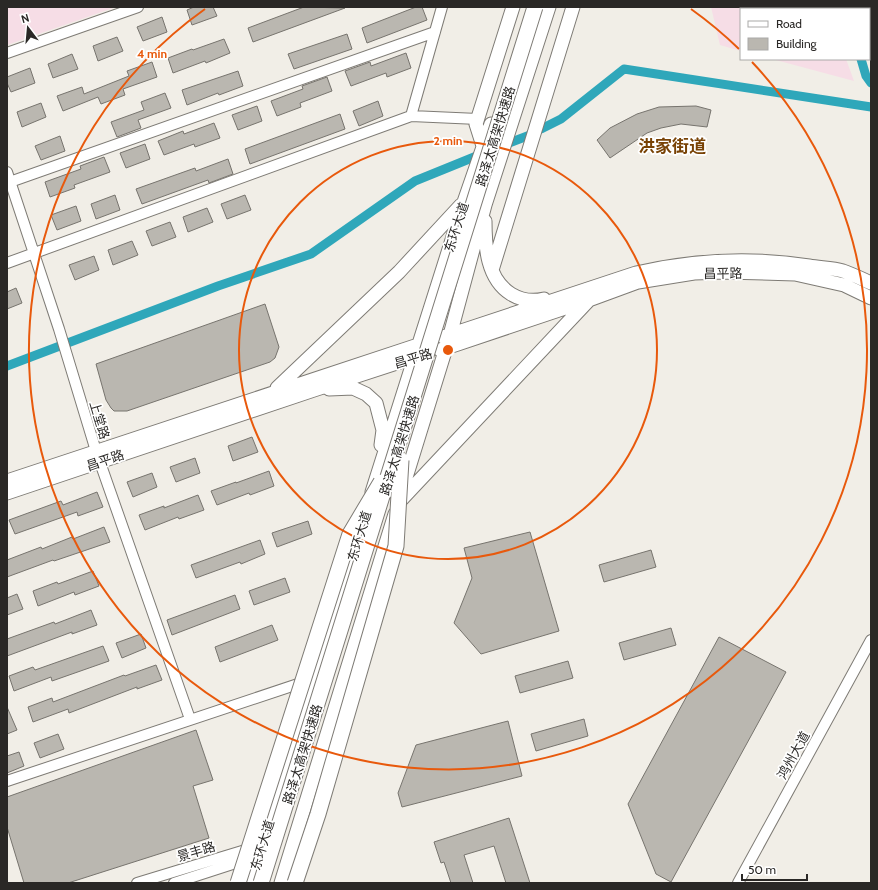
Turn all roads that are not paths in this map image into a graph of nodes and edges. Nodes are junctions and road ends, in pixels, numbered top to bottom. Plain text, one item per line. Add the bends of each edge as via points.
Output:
1 (138, 7) edge
2 (442, 7) edge
3 (513, 7) edge
4 (528, 7) edge
5 (535, 7) edge
6 (544, 7) edge
7 (549, 7) edge
8 (573, 7) edge
9 (435, 32) junction
10 (7, 53) edge
11 (410, 116) junction
12 (478, 119) junction
13 (483, 146) junction
14 (8, 179) edge
15 (464, 202) junction
16 (485, 205) junction
17 (34, 253) junction
18 (7, 263) edge
19 (492, 270) junction
20 (871, 283) edge
21 (586, 295) junction
22 (871, 298) edge
23 (450, 335) junction
24 (419, 344) junction
25 (446, 348) junction
26 (415, 357) junction
27 (314, 390) junction
28 (274, 391) junction
29 (98, 456) junction
30 (397, 460) junction
31 (7, 481) edge
32 (7, 493) edge
33 (370, 499) junction
34 (398, 504) junction
35 (871, 640) edge
36 (314, 679) junction
37 (190, 719) junction
38 (7, 781) edge
39 (260, 850) junction
40 (138, 883) edge
41 (174, 883) edge
42 (238, 883) edge
43 (250, 883) edge
44 (261, 883) edge
45 (270, 883) edge
46 (281, 883) edge
47 (295, 883) edge
48 (738, 883) edge

1 - 10 street
2 - 9 street
3 - 12 main road
4 - 13 main road, 东环大道
5 - 30 highway, 路泽太高架快速路, bridge
6 - 30 highway, 路泽太高架快速路
7 - 16 main road, 东环大道
8 - 19 main road
9 - 11 street
9 - 14 street
11 - 12 street
11 - 17 street
12 - 13 main road via 476,124
13 - 15 main road, 东环大道
14 - 17 street, 上堂路
15 - 24 main road, 东环大道
15 - 28 main road via 399,272
16 - 19 main road via 485,244
16 - 23 main road, 东环大道
17 - 18 street
17 - 29 street, 上堂路
19 - 21 main road via 504,289 521,300
20 - 21 main road, 昌平路 via 842,271 811,266 761,261 724,261 693,263 636,273
21 - 22 main road, 昌平路 via 638,282 694,273 725,272 795,274 844,285
21 - 23 main road, 昌平路
21 - 25 main road, 昌平路
21 - 34 main road
23 - 24 main road, 昌平路
23 - 25 main road, 东环大道
24 - 26 main road, 东环大道
24 - 28 main road, 昌平路
25 - 26 main road, 昌平路
25 - 34 main road, 东环大道
26 - 27 main road, 昌平路
26 - 33 main road, 东环大道
27 - 29 main road, 昌平路
27 - 33 main road via 353,388 366,394 376,403 383,430
28 - 29 main road, 昌平路
29 - 31 main road, 昌平路
29 - 32 main road, 昌平路
29 - 37 street, 上堂路
30 - 42 highway, bridge via 350,534
30 - 44 highway, 路泽太高架快速路, bridge
30 - 45 highway, 路泽太高架快速路, bridge
30 - 47 highway, bridge via 396,546 318,814
33 - 36 main road, 东环大道
34 - 46 main road, 东环大道
35 - 48 street, 鸿州大道
36 - 37 street
36 - 39 main road, 东环大道
37 - 38 street
39 - 40 street, 景丰路
39 - 41 street, 景丰路
39 - 43 main road, 东环大道

